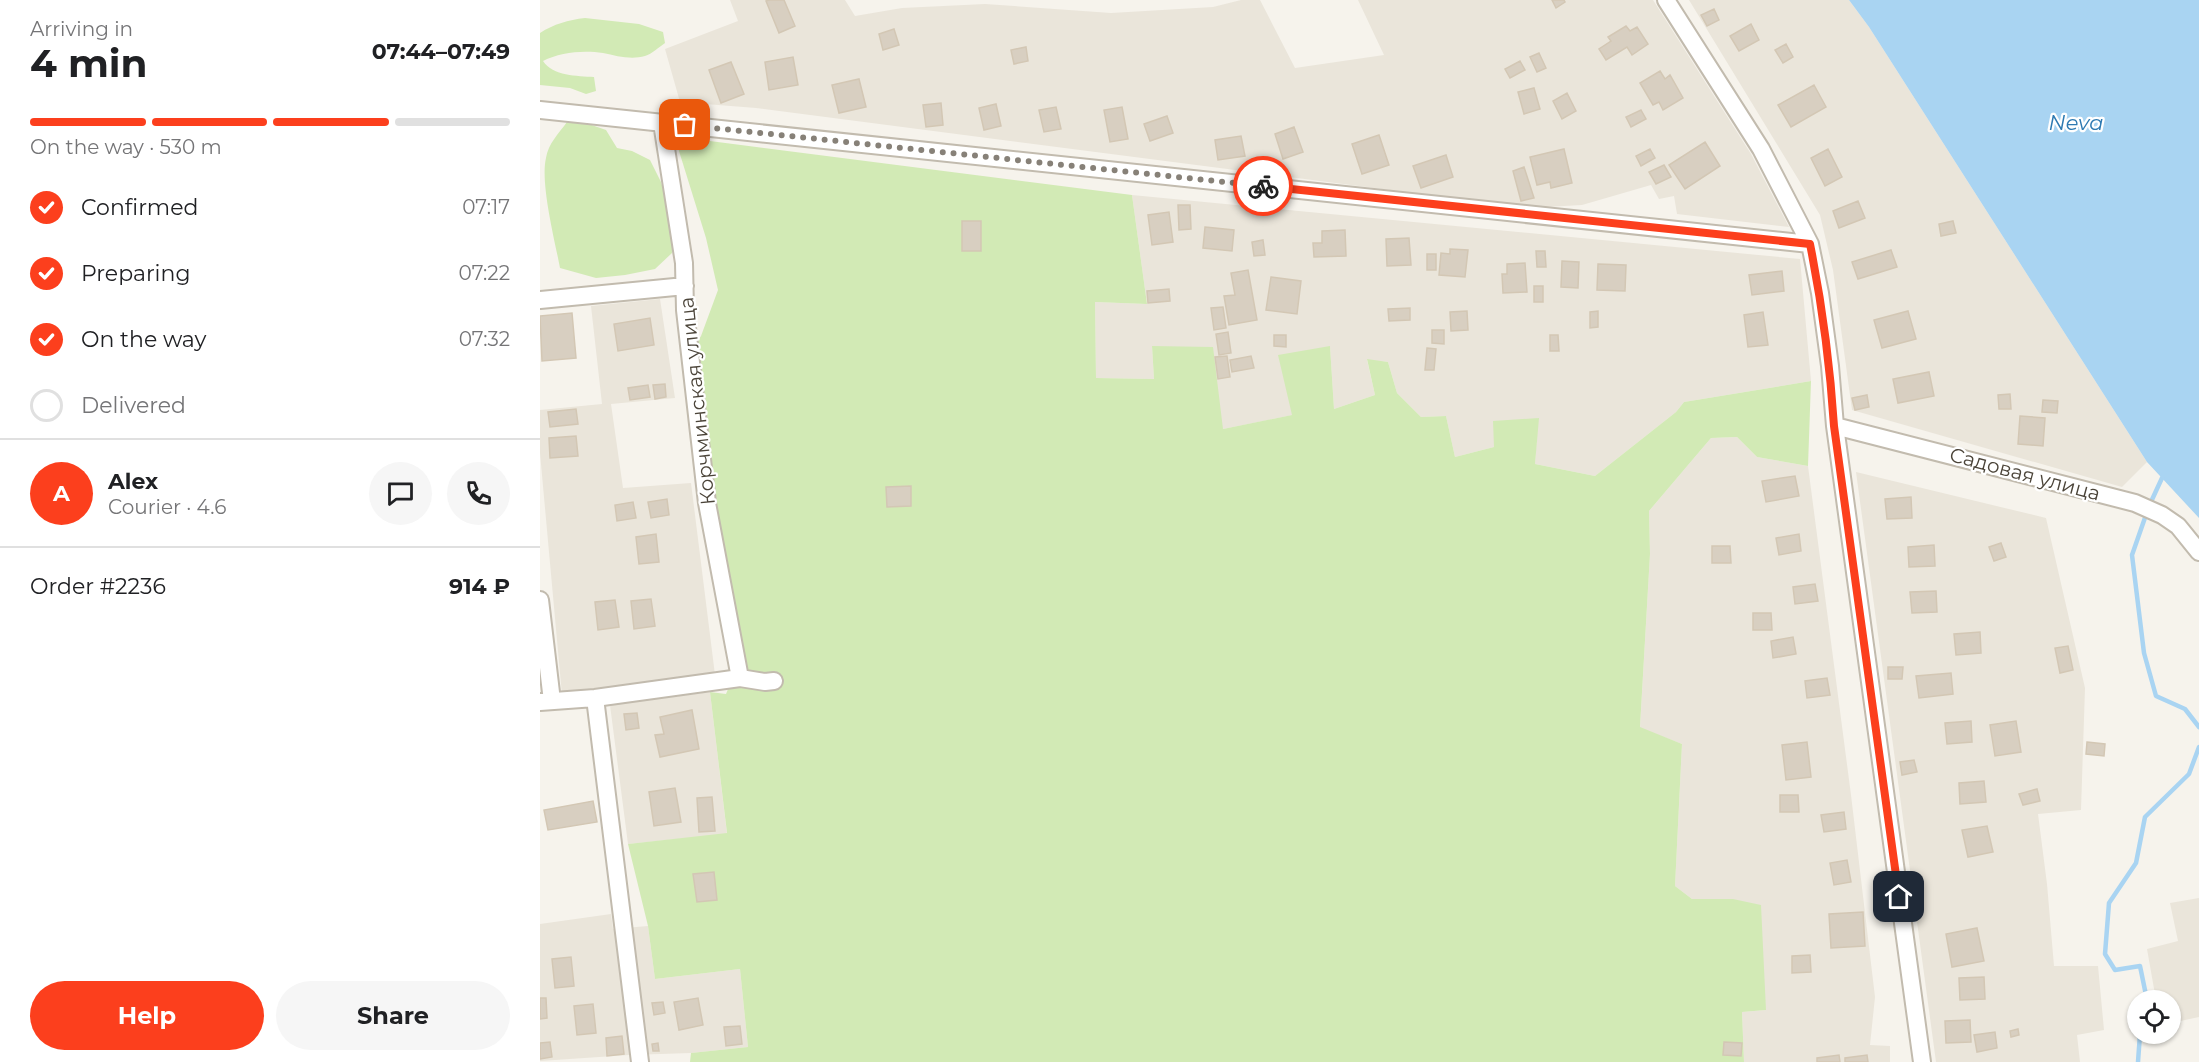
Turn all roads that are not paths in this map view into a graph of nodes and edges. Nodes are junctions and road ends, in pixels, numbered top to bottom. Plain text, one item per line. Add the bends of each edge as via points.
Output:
1 (1666, 0) edge
2 (540, 110) edge
3 (662, 123) junction
4 (1810, 244) junction
5 (685, 286) junction
6 (540, 300) edge
7 (1834, 426) junction
8 (2199, 552) edge
9 (540, 600) edge
10 (740, 678) junction
11 (774, 681) dead end
12 (595, 698) junction
13 (546, 702) edge
14 (640, 1062) edge
15 (1922, 1062) edge

1 - 4 street via 1761,149
2 - 3 street
3 - 4 street
3 - 5 street, Корчминская улица
4 - 7 street via 1829,355
5 - 6 street
5 - 10 street, Корчминская улица via 707,503
7 - 8 street, Садовая улица via 2135,503 2178,526
7 - 15 street
9 - 13 street
10 - 11 street
10 - 12 street
12 - 13 street
12 - 14 street

